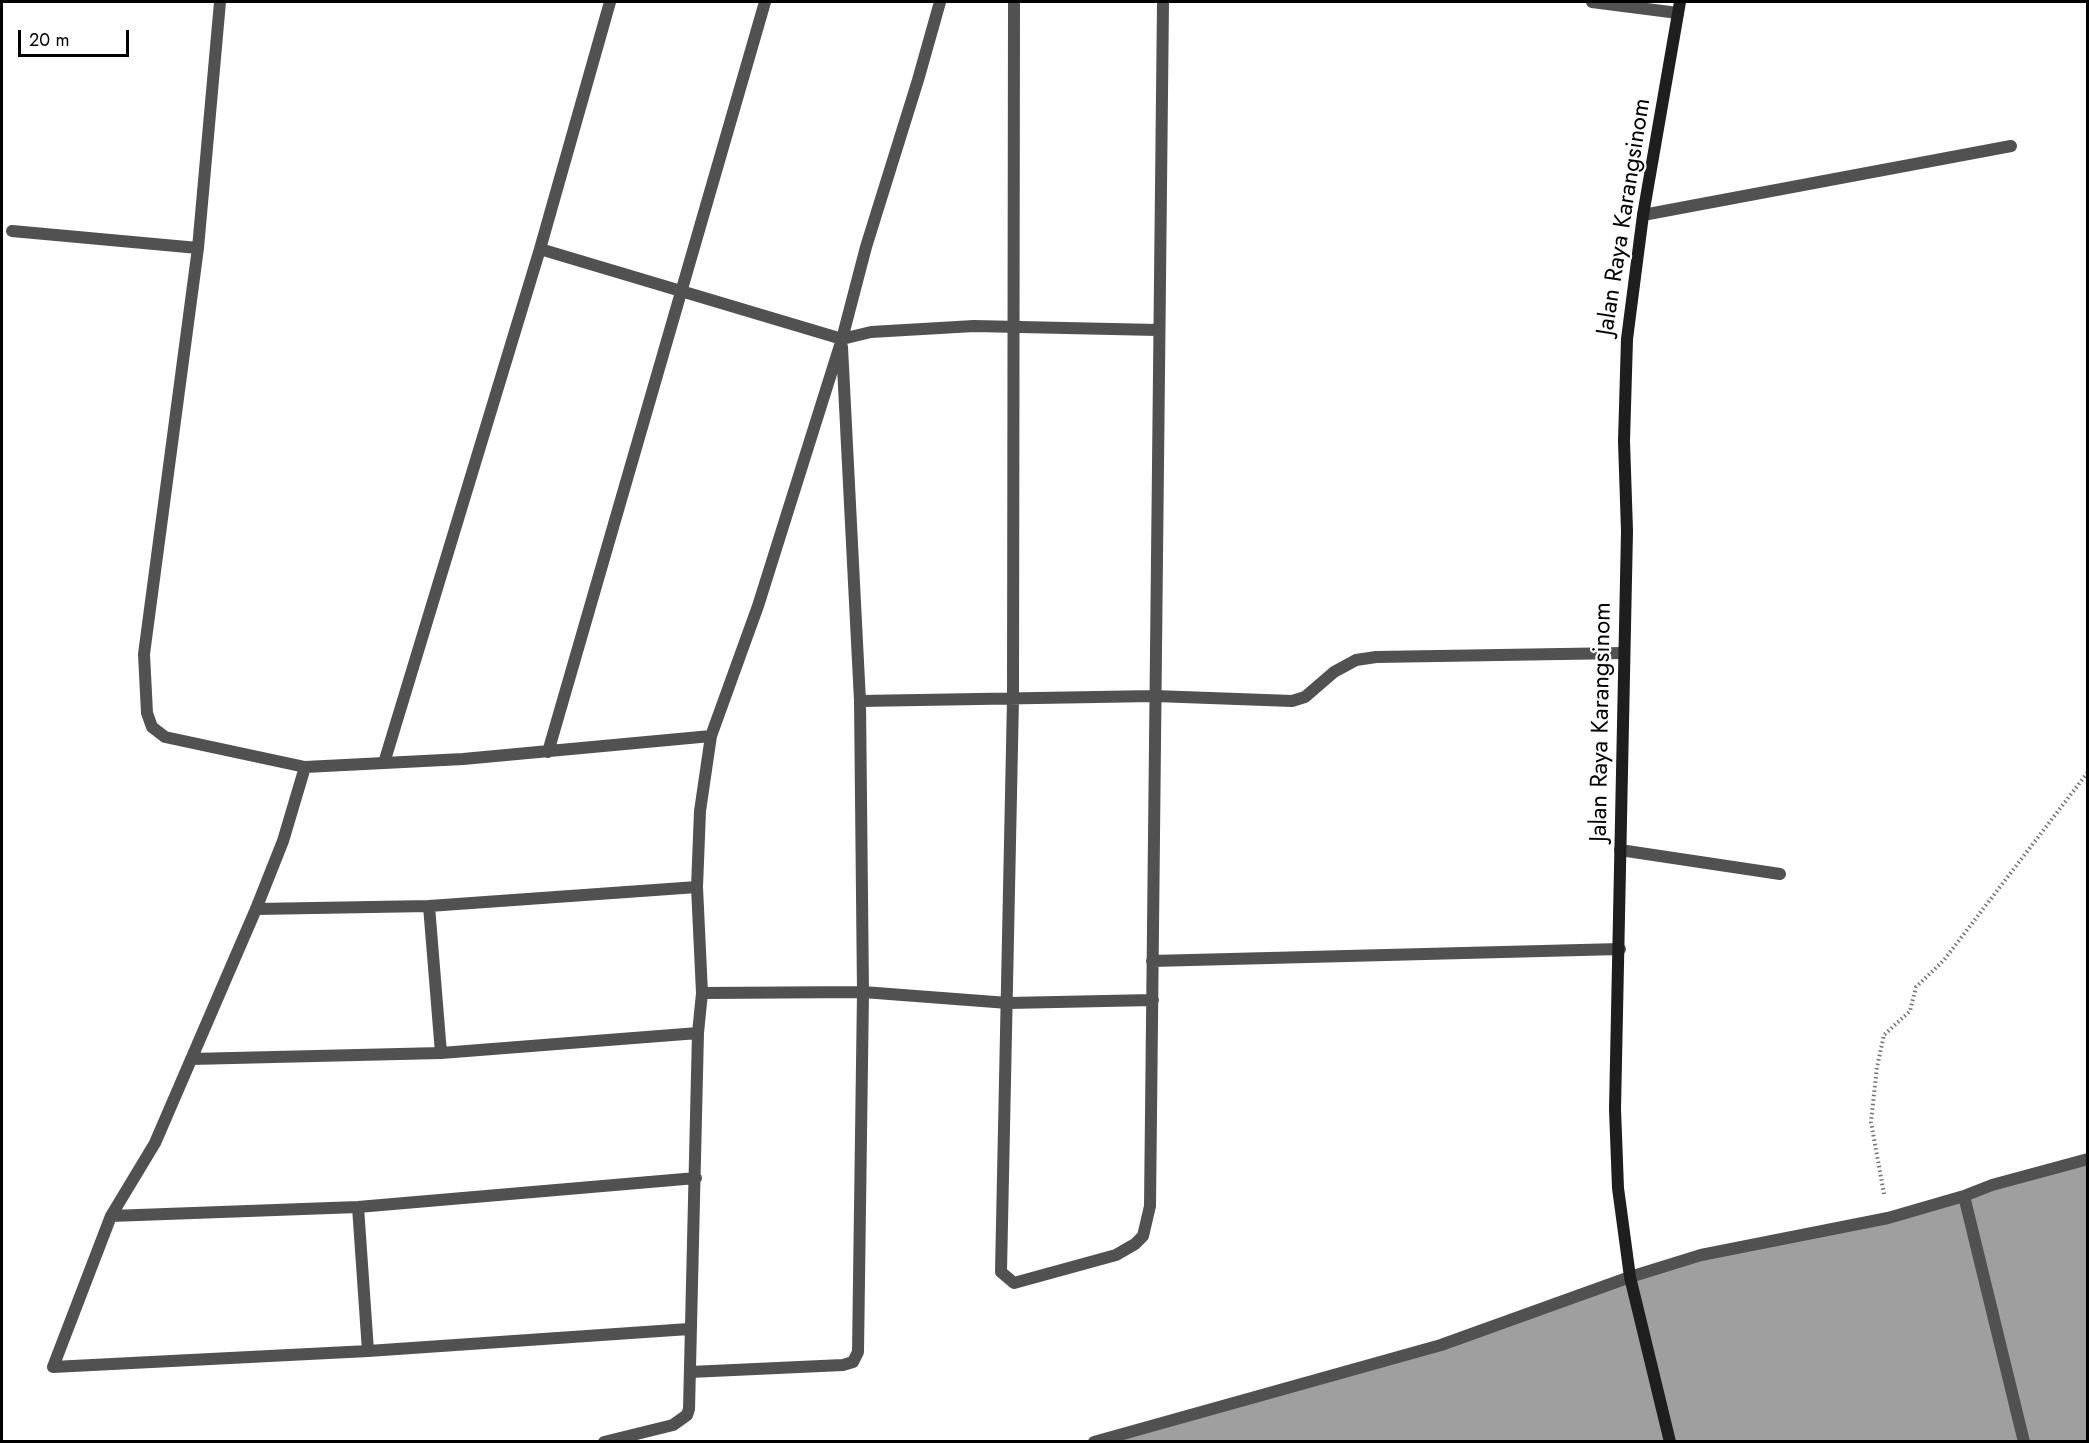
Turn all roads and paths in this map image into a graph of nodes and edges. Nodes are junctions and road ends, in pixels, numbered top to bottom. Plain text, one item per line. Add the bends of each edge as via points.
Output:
1 (220, 2) edge
2 (610, 2) edge
3 (765, 2) edge
4 (939, 2) edge
5 (1014, 2) edge
6 (1163, 2) edge
7 (1592, 2) edge
8 (1679, 7) edge
9 (2011, 146) dead end
10 (1642, 215) junction
11 (12, 231) dead end
12 (198, 248) junction
13 (540, 249) junction
14 (682, 290) junction
15 (1011, 327) junction
16 (1158, 330) junction
17 (842, 339) junction
18 (1623, 653) junction
19 (1155, 696) junction
20 (1013, 699) junction
21 (860, 701) junction
22 (711, 736) junction
23 (548, 752) junction
24 (384, 763) junction
25 (305, 767) junction
26 (2088, 772) edge
27 (1620, 850) junction
28 (1780, 874) dead end
29 (697, 887) junction
30 (429, 906) junction
31 (256, 909) junction
32 (1620, 949) junction
33 (1152, 961) junction
34 (863, 992) junction
35 (702, 993) junction
36 (1153, 1000) junction
37 (1008, 1003) junction
38 (698, 1033) junction
39 (441, 1053) junction
40 (190, 1059) junction
41 (2088, 1159) edge
42 (696, 1178) junction
43 (1964, 1196) junction
44 (358, 1207) junction
45 (111, 1216) junction
46 (1888, 1218) junction
47 (1630, 1277) junction
48 (689, 1329) junction
49 (368, 1352) junction
50 (690, 1372) junction
51 (603, 1442) edge
52 (1094, 1442) edge
53 (1670, 1442) edge
54 (2024, 1442) edge

1 - 12 street
2 - 13 street
3 - 14 street
4 - 17 street
5 - 15 street
6 - 16 street
7 - 8 street
8 - 10 street, Jalan Raya Karangsinom
9 - 10 street
10 - 18 street, Jalan Raya Karangsinom via 1627,339
11 - 12 street
12 - 25 street via 144,654 147,713 152,728 165,737
13 - 14 street
13 - 24 street
14 - 17 street
14 - 23 street
15 - 16 street
15 - 17 street via 871,332
15 - 20 street
16 - 19 street
17 - 21 street
17 - 22 street via 758,606
18 - 19 street via 1376,657 1356,660 1334,672 1305,697 1292,701
18 - 27 street, Jalan Raya Karangsinom
19 - 20 street
19 - 33 street
20 - 21 street
20 - 37 street
21 - 34 street
22 - 23 street
22 - 29 street via 700,812
23 - 24 street
24 - 25 street
25 - 31 street via 283,841
26 - 46 path via 1944,960 1916,987 1910,1011 1884,1035 1871,1122
27 - 28 street
27 - 32 street, Jalan Raya Karangsinom
29 - 30 street
29 - 35 street
30 - 31 street
30 - 39 street
31 - 40 street
32 - 33 street
32 - 47 street, Jalan Raya Karangsinom via 1614,1109 1618,1188
33 - 36 street
34 - 35 street
34 - 37 street
34 - 50 street via 857,1357 843,1365
35 - 38 street
36 - 37 street
36 - 37 street via 1150,1206 1143,1236 1116,1255 1014,1283 1001,1272
38 - 39 street
38 - 42 street
39 - 40 street
40 - 45 street via 155,1143
41 - 43 street
42 - 44 street
42 - 48 street
43 - 46 street
43 - 54 street
44 - 45 street
44 - 49 street
45 - 49 street via 53,1368
46 - 47 street via 1701,1255
47 - 52 street via 1441,1345
47 - 53 street, Jalan Raya Karangsinom
48 - 49 street
48 - 50 street
50 - 51 street via 689,1409 683,1419 673,1425

